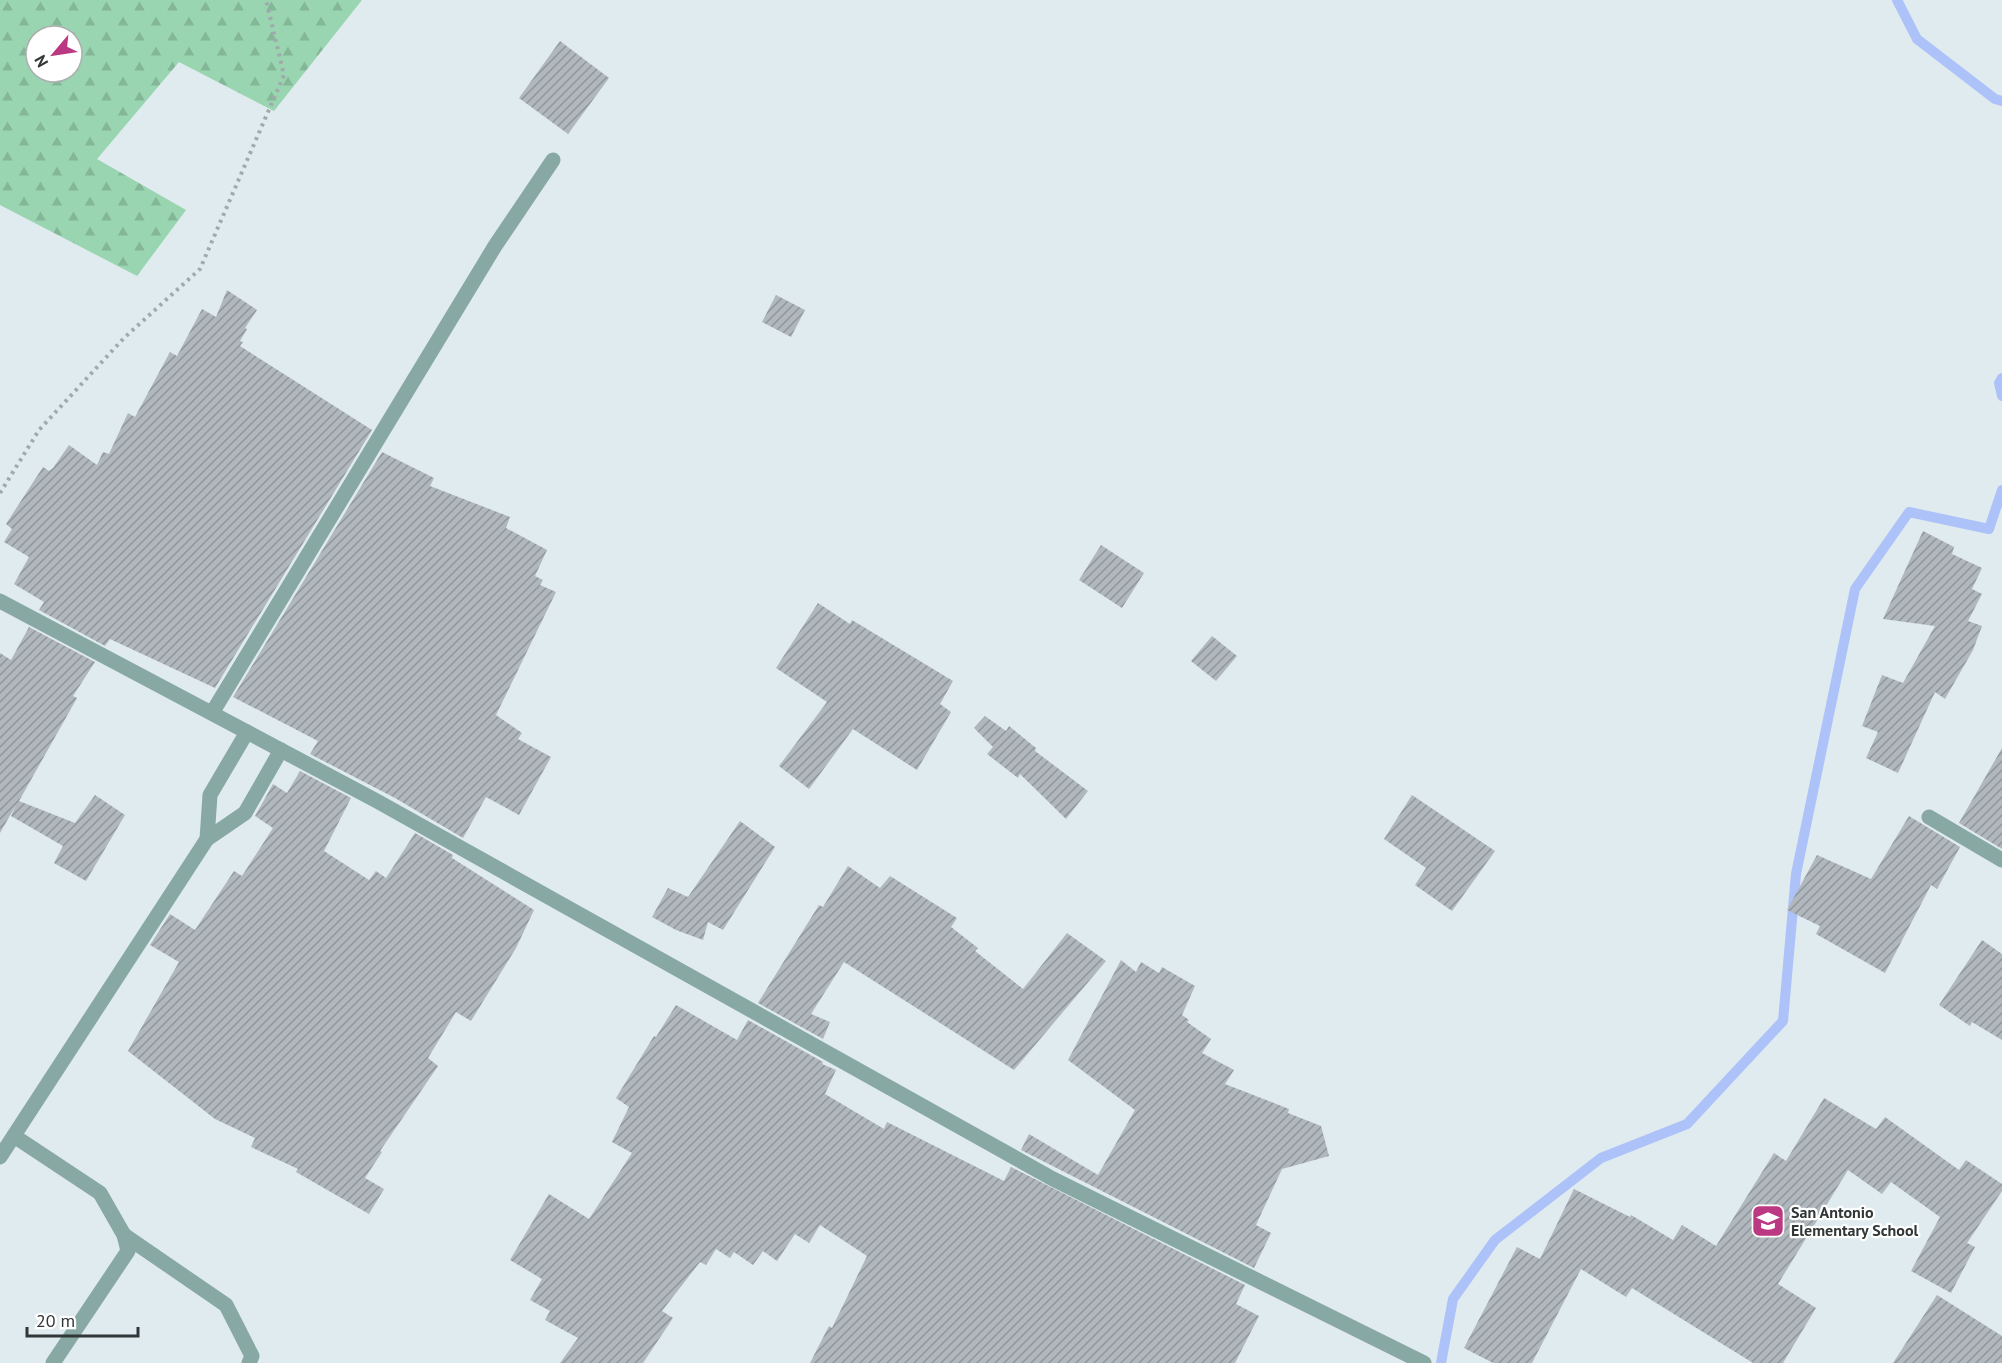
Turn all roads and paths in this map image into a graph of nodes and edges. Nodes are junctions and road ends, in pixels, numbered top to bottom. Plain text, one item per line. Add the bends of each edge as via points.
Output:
1 (266, 0) edge
2 (553, 160) dead end
3 (0, 493) edge
4 (0, 601) edge
5 (212, 713) junction
6 (247, 732) junction
7 (281, 750) junction
8 (1929, 817) dead end
9 (207, 839) junction
10 (2002, 860) edge
11 (14, 1136) junction
12 (0, 1157) edge
13 (124, 1235) junction
14 (53, 1363) edge
15 (249, 1363) edge
16 (1424, 1363) edge

1 - 3 path via 284,75 200,269 124,338 39,430
2 - 5 street via 477,276
4 - 5 street
5 - 6 street
6 - 7 street
6 - 9 street via 210,795
7 - 9 street via 244,813
7 - 16 street via 1053,1179
8 - 10 street
9 - 11 street
11 - 12 street
11 - 13 street via 100,1193
13 - 14 street via 128,1251
13 - 15 street via 226,1305 252,1356

